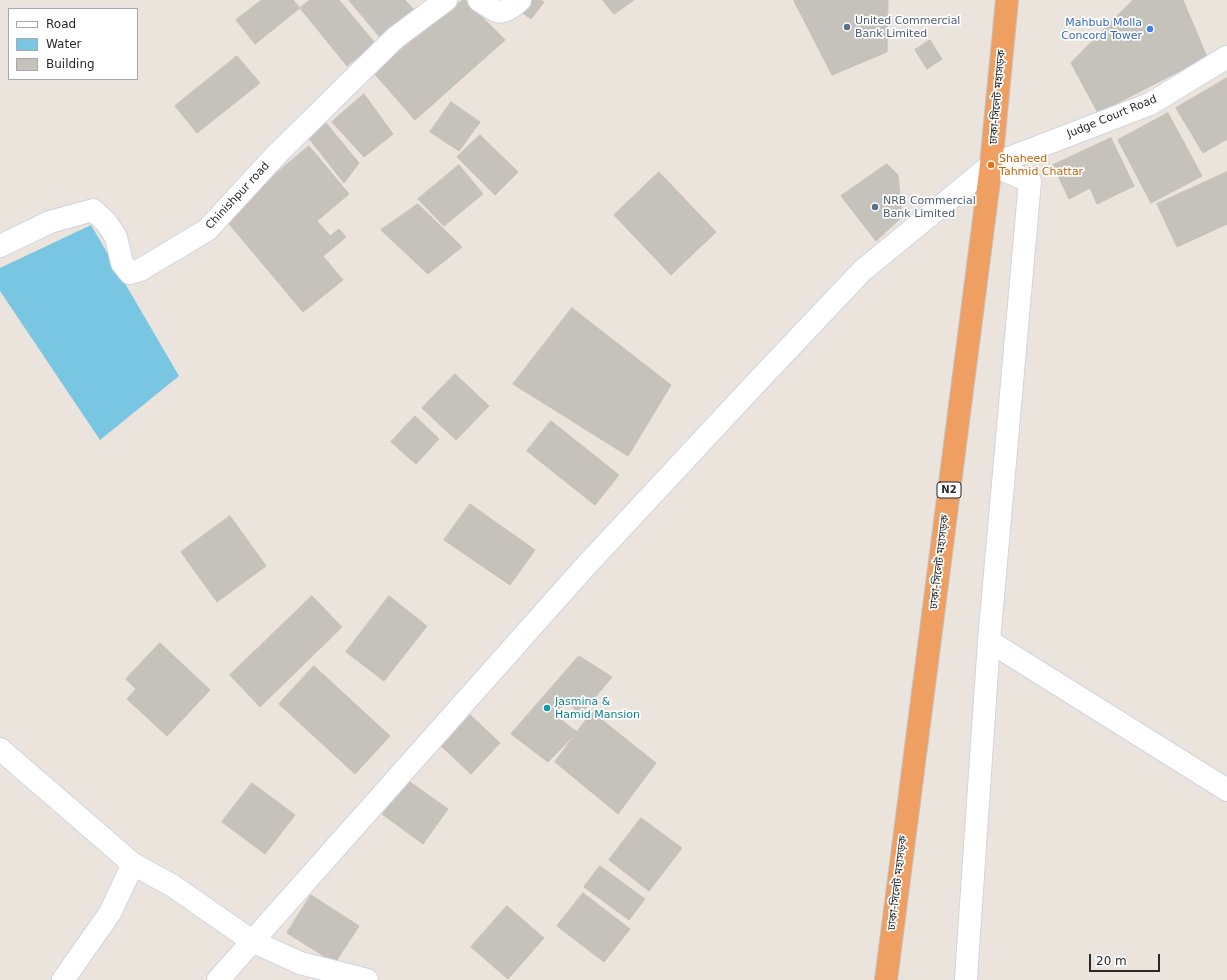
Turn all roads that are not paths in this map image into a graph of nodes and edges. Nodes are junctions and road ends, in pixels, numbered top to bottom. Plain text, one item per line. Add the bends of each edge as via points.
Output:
1 (446, 0) edge
2 (479, 0) edge
3 (520, 0) edge
4 (1007, 0) edge
5 (1227, 57) edge
6 (991, 165) junction
7 (0, 246) edge
8 (989, 641) junction
9 (0, 749) edge
10 (1227, 790) edge
11 (133, 864) junction
12 (252, 941) junction
13 (966, 979) edge
14 (63, 980) edge
15 (218, 980) edge
16 (367, 980) edge
17 (886, 980) edge

1 - 7 street, Chinishpur road via 395,38 276,155 207,230 140,270 130,273 122,263 116,236 93,210 50,222
2 - 3 street via 498,12 507,11
4 - 6 highway, ঢাকা-সিলেট মহাসড়ক / N2
5 - 6 street, Judge Court Road via 1150,104
6 - 8 street via 1030,181
6 - 12 street, Judge Court Road via 862,271 582,570
6 - 17 highway, ঢাকা-সিলেট মহাসড়ক / N2
8 - 10 street
8 - 13 street
9 - 11 street
11 - 12 street via 173,886
11 - 14 street via 110,913
12 - 15 street, Judge Court Road
12 - 16 street via 300,964

